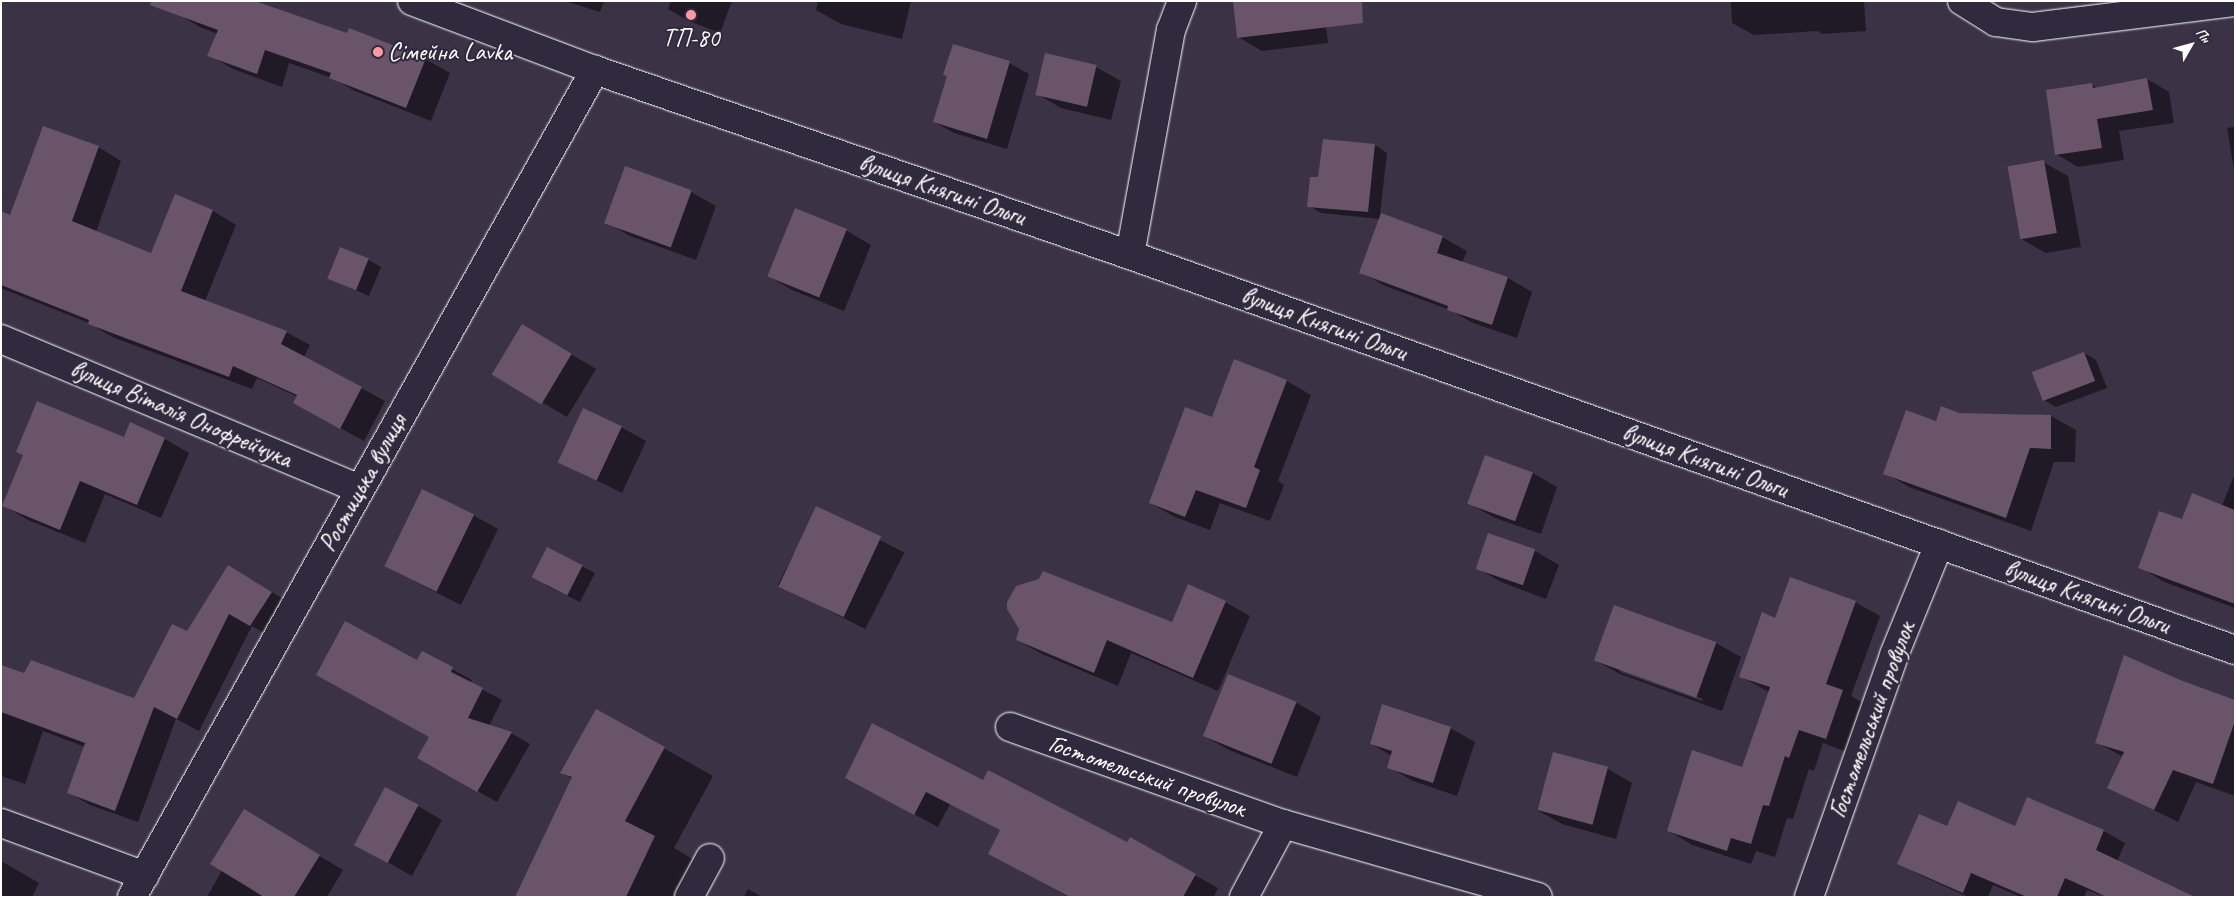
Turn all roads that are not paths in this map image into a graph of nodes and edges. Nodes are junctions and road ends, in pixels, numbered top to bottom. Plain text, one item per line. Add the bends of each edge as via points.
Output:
1 (412, 1) edge
2 (1182, 1) edge
3 (1962, 1) edge
4 (2235, 2) edge
5 (596, 70) junction
6 (1130, 255) junction
7 (1, 339) edge
8 (360, 489) junction
9 (1939, 544) junction
10 (2235, 650) edge
11 (1010, 727) dead end
12 (1, 823) edge
13 (1283, 824) junction
14 (710, 858) dead end
15 (138, 886) edge
16 (689, 897) edge
17 (1244, 897) edge
18 (1538, 897) edge
19 (1809, 897) edge

1 - 5 street, вулиця Княгині Ольги
2 - 6 street via 1171,30
3 - 4 street via 1996,22 2033,27
5 - 6 street, вулиця Княгині Ольги
5 - 8 street, Ростицька вулиця
6 - 9 street, вулиця Княгині Ольги
7 - 8 street, вулиця Віталія Онофрейчука
8 - 15 street, Ростицька вулиця
9 - 10 street, вулиця Княгині Ольги
9 - 19 street, Гостомельський провулок via 1894,655
11 - 13 street, Гостомельський провулок
12 - 15 street
13 - 17 street
13 - 18 street, Гостомельський провулок
14 - 16 street

